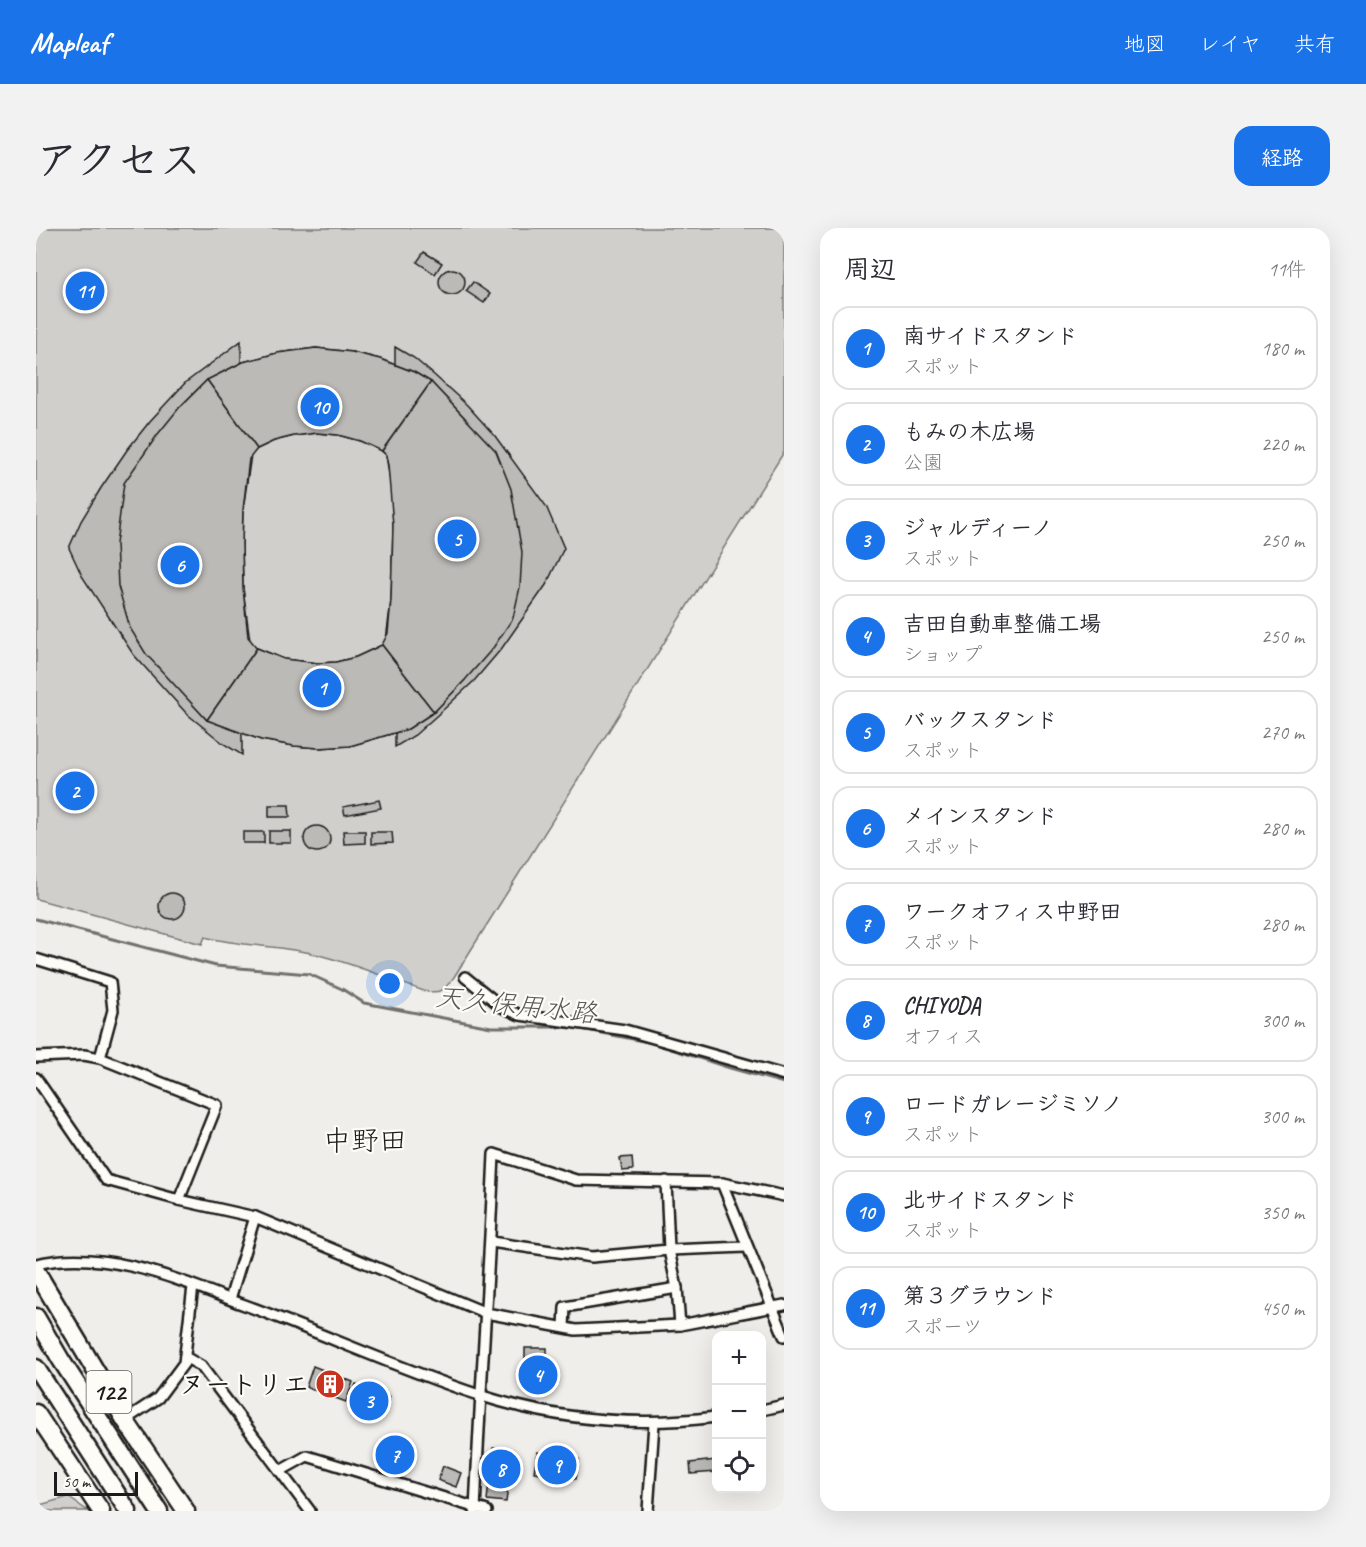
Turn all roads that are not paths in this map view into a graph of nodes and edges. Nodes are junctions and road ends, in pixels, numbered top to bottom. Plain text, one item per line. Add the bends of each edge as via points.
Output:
1 (36, 959) edge
2 (465, 977) dead end
3 (36, 1057) edge
4 (100, 1058) junction
5 (784, 1075) edge
6 (36, 1078) edge
7 (666, 1181) junction
8 (722, 1183) junction
9 (784, 1196) edge
10 (179, 1200) junction
11 (255, 1217) junction
12 (491, 1242) junction
13 (746, 1247) junction
14 (669, 1250) junction
15 (39, 1266) edge
16 (193, 1286) junction
17 (677, 1288) junction
18 (230, 1299) junction
19 (784, 1305) edge
20 (772, 1308) junction
21 (486, 1312) junction
22 (36, 1317) edge
23 (680, 1325) junction
24 (564, 1327) junction
25 (784, 1336) edge
26 (185, 1356) junction
27 (36, 1368) edge
28 (480, 1395) junction
29 (784, 1405) edge
30 (766, 1409) edge
31 (712, 1417) edge
32 (125, 1420) junction
33 (39, 1421) edge
34 (654, 1423) junction
35 (280, 1472) junction
36 (475, 1509) edge
37 (101, 1511) edge
38 (128, 1511) edge
39 (159, 1511) edge
40 (186, 1511) edge
41 (310, 1511) edge
42 (487, 1511) edge
43 (648, 1511) edge

1 - 4 street via 110,982 113,1010
2 - 5 street via 502,1007 520,1015 625,1030
3 - 4 street via 84,1054
4 - 10 street via 217,1105
6 - 10 street via 106,1180
7 - 8 street
7 - 12 street via 576,1180 494,1154
7 - 14 street
8 - 9 street
8 - 13 street
10 - 11 street
11 - 18 street
11 - 21 street
12 - 14 street via 592,1257
12 - 21 street
13 - 14 street
13 - 20 street
14 - 17 street
15 - 16 street via 85,1260 110,1263
15 - 32 highway, 122
16 - 18 street
16 - 26 street
17 - 23 street
17 - 24 street via 565,1307
18 - 28 street
19 - 20 street
20 - 23 street
20 - 25 street
21 - 24 street
21 - 28 street
22 - 39 highway
23 - 24 street via 576,1330
26 - 32 street via 158,1398
26 - 35 street via 201,1366
27 - 38 highway
28 - 34 street via 546,1413
28 - 36 street
29 - 30 street
31 - 34 street
32 - 40 highway, 122
33 - 37 highway
34 - 43 street
35 - 36 street via 307,1456
35 - 41 street
36 - 42 street

